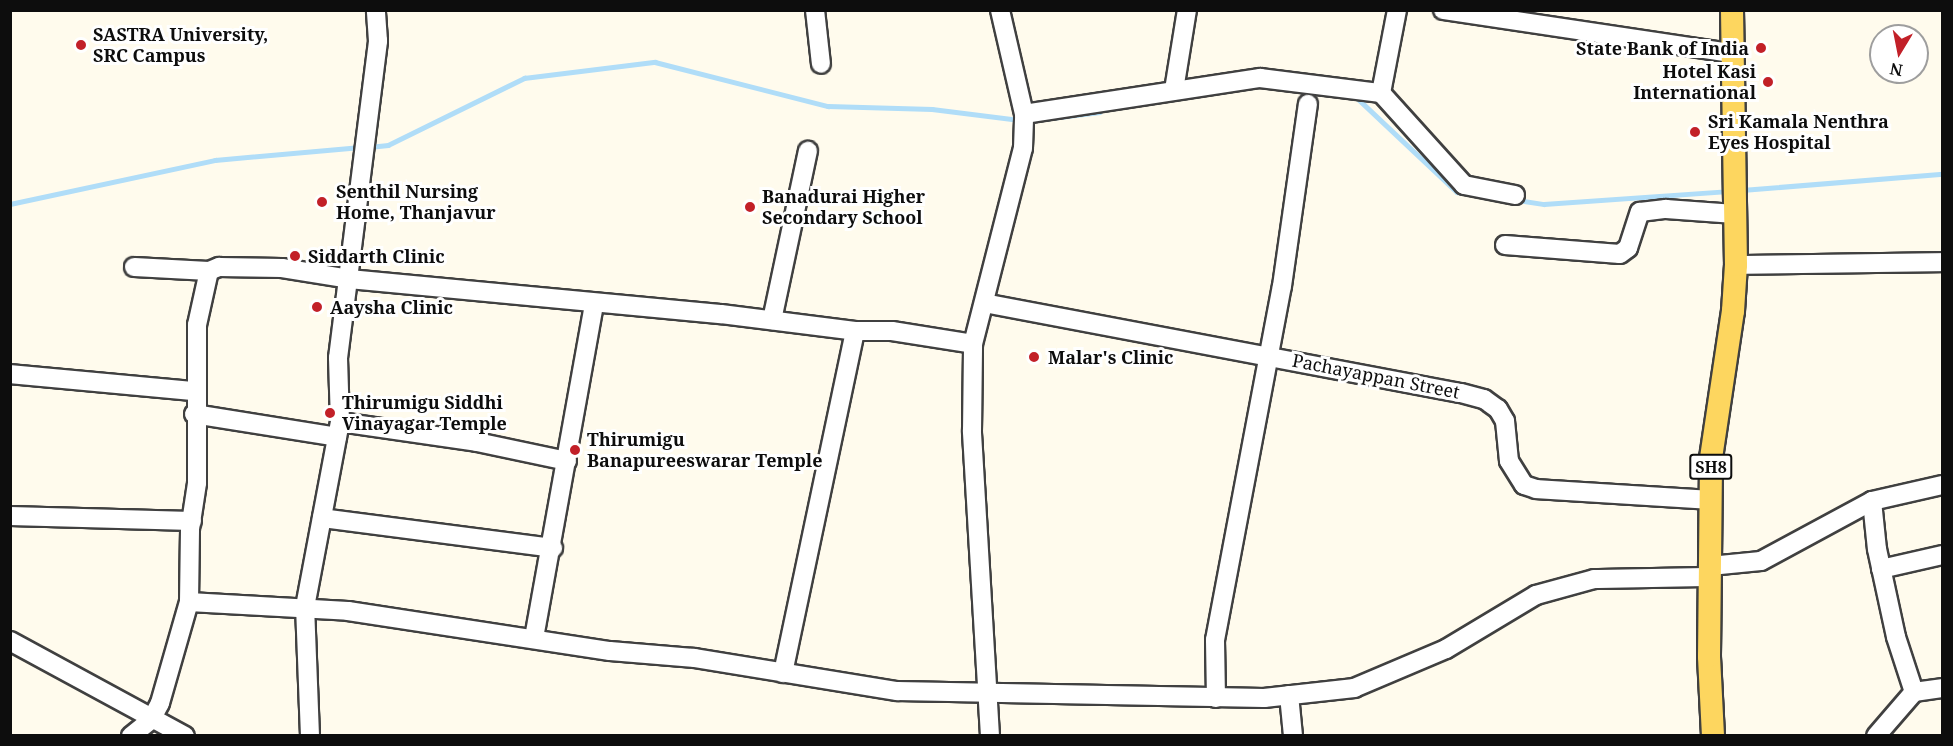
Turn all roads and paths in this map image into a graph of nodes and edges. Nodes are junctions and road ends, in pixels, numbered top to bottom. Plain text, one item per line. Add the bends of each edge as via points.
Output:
1 (376, 10) edge
2 (815, 10) edge
3 (1000, 10) edge
4 (1187, 10) edge
5 (1397, 10) edge
6 (1443, 10) edge
7 (1732, 10) edge
8 (1731, 53) junction
9 (821, 64) dead end
10 (1174, 90) junction
11 (1381, 93) junction
12 (1308, 104) dead end
13 (1024, 114) junction
14 (808, 151) dead end
15 (1515, 195) dead end
16 (1734, 198) junction
17 (1505, 245) dead end
18 (1942, 262) edge
19 (1736, 266) junction
20 (134, 267) dead end
21 (209, 272) junction
22 (349, 279) junction
23 (594, 303) junction
24 (984, 303) junction
25 (772, 320) junction
26 (855, 331) junction
27 (973, 344) junction
28 (1268, 355) junction
29 (10, 374) edge
30 (194, 391) junction
31 (194, 414) junction
32 (339, 430) junction
33 (567, 461) junction
34 (1942, 485) edge
35 (1711, 500) junction
36 (1872, 501) junction
37 (10, 516) edge
38 (322, 518) junction
39 (192, 521) junction
40 (553, 548) junction
41 (1942, 555) edge
42 (1881, 569) junction
43 (1710, 572) junction
44 (189, 602) junction
45 (305, 607) junction
46 (534, 638) junction
47 (10, 641) edge
48 (783, 673) junction
49 (1942, 688) edge
50 (985, 692) junction
51 (1914, 692) junction
52 (1289, 695) junction
53 (1216, 698) junction
54 (151, 720) junction
55 (131, 735) edge
56 (185, 735) edge
57 (310, 735) edge
58 (990, 735) edge
59 (1293, 735) edge
60 (1713, 735) edge
61 (1876, 735) edge

1 - 22 street via 378,41
2 - 9 street
3 - 13 street
4 - 10 street
5 - 11 street
6 - 8 street
7 - 8 main road, SH8
8 - 16 main road, SH8
10 - 11 street via 1260,78
10 - 13 street
11 - 15 street via 1464,185
12 - 28 street
13 - 24 street via 1023,148
14 - 25 street
16 - 17 street via 1640,212 1628,248 1620,254
16 - 19 main road, SH8
18 - 19 street
19 - 35 main road, SH8 via 1734,311 1711,458
20 - 21 street
21 - 22 street via 219,267 282,268
21 - 30 street via 197,326
22 - 23 street
22 - 32 street via 338,358
23 - 25 street
23 - 33 street
24 - 27 street
24 - 28 street, Pachayappan Street
25 - 26 street
26 - 27 street via 892,331
26 - 48 street
27 - 50 street via 972,431
28 - 35 street, Pachayappan Street via 1484,399 1498,409 1504,421 1514,473 1524,485 1536,489
28 - 53 street via 1215,640
29 - 30 street
30 - 31 street
31 - 32 street
31 - 39 street via 198,483
32 - 33 street via 477,442
32 - 38 street
33 - 40 street
34 - 36 street
35 - 43 main road, SH8
36 - 42 street
36 - 43 street via 1761,561
37 - 39 street
38 - 40 street
38 - 45 street
39 - 44 street
40 - 46 street
41 - 42 street
42 - 51 street via 1898,646
43 - 52 street via 1594,579 1536,595 1446,649 1406,668 1354,688
43 - 60 main road, SH8
44 - 45 street
44 - 54 street via 178,649
45 - 46 street
45 - 57 street
46 - 48 street via 610,651 695,657
47 - 54 street
48 - 50 street via 897,691
49 - 51 street
50 - 53 street
50 - 58 street
51 - 61 street
52 - 53 street
52 - 59 street
54 - 55 street
54 - 56 street

